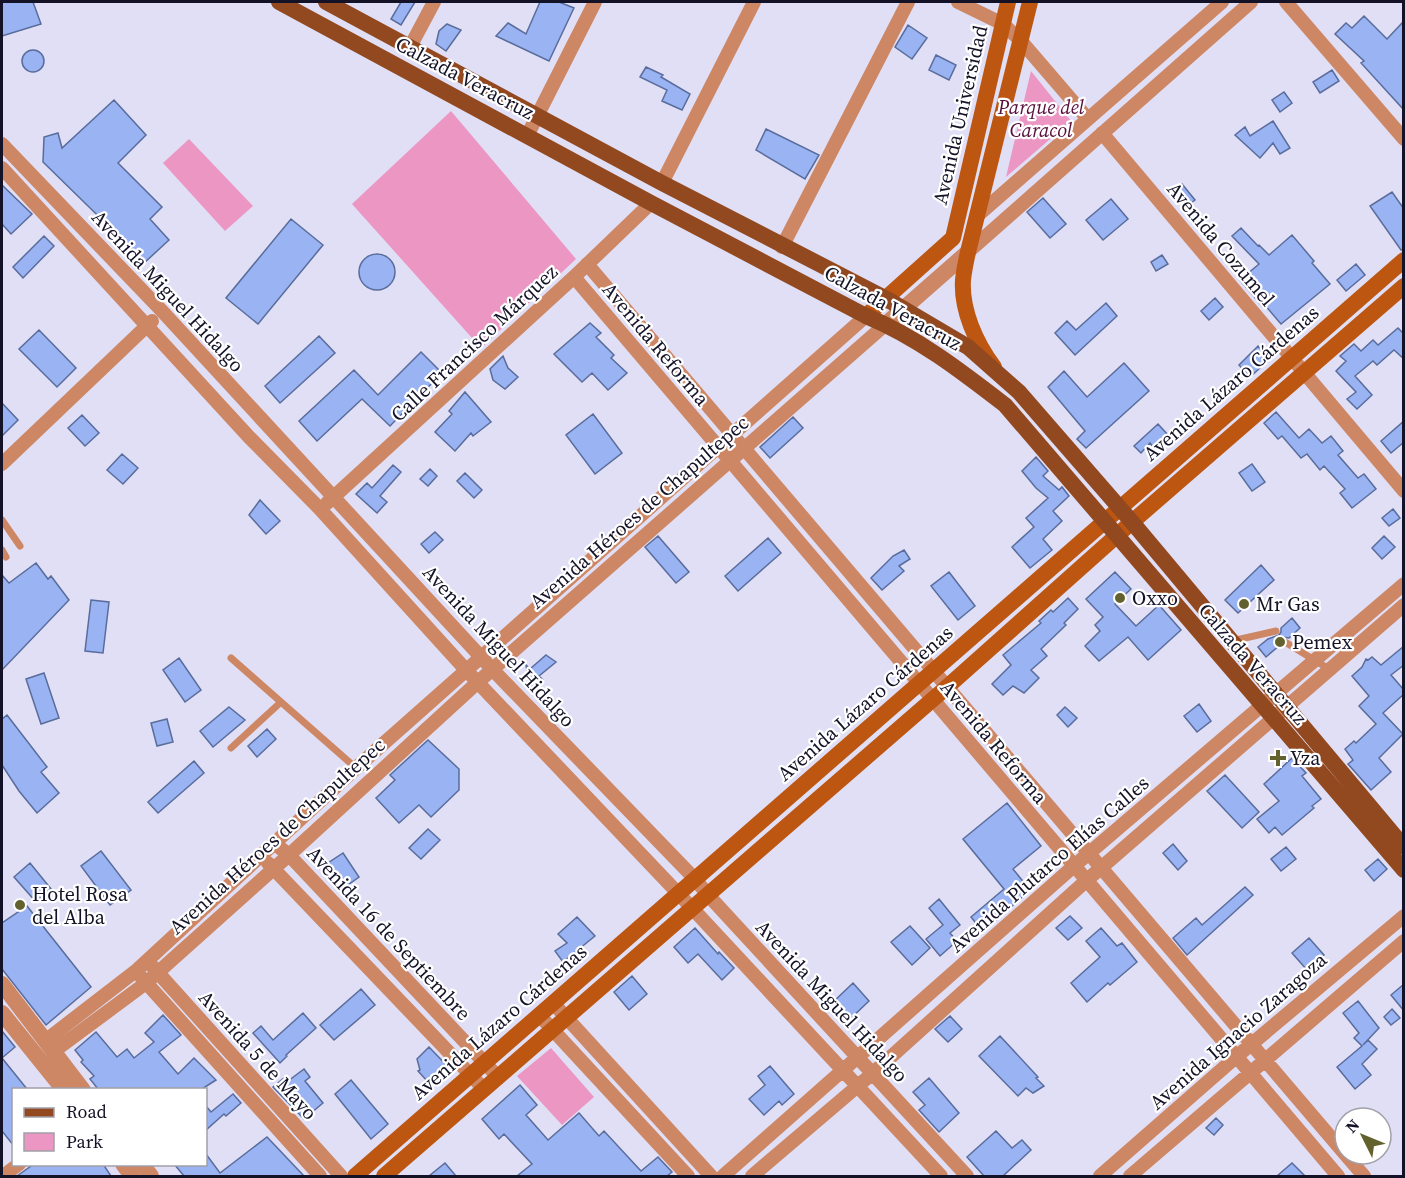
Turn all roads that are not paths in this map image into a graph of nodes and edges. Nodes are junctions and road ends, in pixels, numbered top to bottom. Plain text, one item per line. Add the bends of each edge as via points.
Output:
1 (279, 2) edge
2 (326, 2) edge
3 (434, 2) edge
4 (595, 2) edge
5 (754, 2) edge
6 (908, 2) edge
7 (958, 2) edge
8 (1008, 2) edge
9 (1030, 2) edge
10 (1222, 2) edge
11 (1251, 2) edge
12 (1286, 2) edge
13 (1003, 24) junction
14 (1021, 41) junction
15 (410, 47) junction
16 (537, 115) junction
17 (1088, 119) junction
18 (1102, 133) junction
19 (527, 136) junction
20 (1404, 138) edge
21 (3, 149) edge
22 (2, 168) edge
23 (662, 183) junction
24 (651, 203) junction
25 (977, 216) junction
26 (953, 238) junction
27 (782, 247) junction
28 (968, 252) junction
29 (1404, 260) edge
30 (587, 264) junction
31 (574, 278) junction
32 (1404, 286) edge
33 (885, 298) junction
34 (904, 309) junction
35 (162, 311) junction
36 (866, 316) junction
37 (886, 324) junction
38 (147, 326) junction
39 (1292, 358) junction
40 (1304, 373) junction
41 (1004, 379) junction
42 (732, 434) junction
43 (719, 448) junction
44 (743, 448) junction
45 (729, 459) junction
46 (2, 464) edge
47 (1404, 491) edge
48 (334, 497) junction
49 (320, 509) junction
50 (1119, 509) junction
51 (2, 520) edge
52 (1104, 522) junction
53 (1132, 522) junction
54 (1116, 537) junction
55 (20, 546) dead end
56 (1404, 584) edge
57 (1404, 605) edge
58 (1276, 632) dead end
59 (1231, 641) junction
60 (1285, 642) dead end
61 (482, 657) junction
62 (231, 658) dead end
63 (1314, 661) junction
64 (492, 669) junction
65 (1329, 669) junction
66 (466, 670) junction
67 (933, 671) junction
68 (478, 682) junction
69 (919, 684) junction
70 (947, 687) junction
71 (933, 699) junction
72 (1280, 700) junction
73 (281, 702) junction
74 (1267, 712) junction
75 (231, 748) dead end
76 (356, 768) junction
77 (368, 782) junction
78 (274, 843) junction
79 (1404, 847) edge
80 (261, 854) junction
81 (1089, 854) junction
82 (289, 855) junction
83 (1074, 866) junction
84 (1102, 868) junction
85 (273, 869) junction
86 (1404, 870) edge
87 (695, 879) junction
88 (1087, 880) junction
89 (678, 894) junction
90 (708, 895) junction
91 (692, 908) junction
92 (1404, 916) edge
93 (1404, 941) edge
94 (147, 960) junction
95 (137, 970) junction
96 (157, 972) junction
97 (146, 983) junction
98 (2, 984) edge
99 (553, 1003) junction
100 (2, 1013) edge
101 (539, 1015) junction
102 (566, 1018) junction
103 (552, 1030) junction
104 (1251, 1044) junction
105 (49, 1046) junction
106 (858, 1057) junction
107 (1236, 1057) junction
108 (1265, 1060) junction
109 (484, 1063) junction
110 (841, 1070) junction
111 (873, 1073) junction
112 (1250, 1073) junction
113 (471, 1075) junction
114 (498, 1077) junction
115 (857, 1087) junction
116 (62, 1088) edge
117 (82, 1088) edge
118 (484, 1089) junction
119 (1333, 1140) edge
120 (938, 1145) junction
121 (924, 1158) junction
122 (16, 1166) edge
123 (3, 1176) edge
124 (320, 1176) edge
125 (341, 1176) edge
126 (355, 1176) edge
127 (384, 1176) edge
128 (688, 1176) edge
129 (711, 1176) edge
130 (723, 1176) edge
131 (752, 1176) edge
132 (941, 1176) edge
133 (967, 1176) edge
134 (1100, 1176) edge
135 (1130, 1176) edge
136 (1338, 1176) edge

1 - 19 main road, Calzada Veracruz
2 - 15 main road, Calzada Veracruz
3 - 15 street
4 - 16 street
5 - 23 street
6 - 27 street
7 - 13 street
8 - 13 main road, Avenida Universidad
9 - 14 main road, Avenida Universidad
10 - 17 street, Avenida Héroes de Chapultepec
11 - 18 street, Avenida Héroes de Chapultepec
12 - 20 street
13 - 14 street
13 - 26 main road, Avenida Universidad
14 - 17 street
14 - 25 main road, Avenida Universidad
15 - 16 main road, Calzada Veracruz
16 - 19 street
16 - 23 main road, Calzada Veracruz
17 - 25 street, Avenida Héroes de Chapultepec
18 - 28 street, Avenida Héroes de Chapultepec
18 - 39 street, Avenida Cozumel
19 - 24 main road, Calzada Veracruz
21 - 35 street, Avenida Miguel Hidalgo
22 - 38 street, Avenida Miguel Hidalgo
23 - 27 main road, Calzada Veracruz
24 - 30 street, Calle Francisco Márquez
24 - 36 main road, Calzada Veracruz
25 - 26 street, Avenida Héroes de Chapultepec
25 - 28 main road, Avenida Universidad
26 - 33 main road, Avenida Héroes de Chapultepec
27 - 33 main road, Calzada Veracruz
28 - 34 street, Avenida Héroes de Chapultepec
28 - 41 main road, Avenida Universidad via 963,281 965,307 984,354
29 - 39 main road, Avenida Lázaro Cárdenas
30 - 31 street, Calle Francisco Márquez
30 - 42 street, Avenida Reforma
31 - 43 street, Avenida Reforma
31 - 48 street, Calle Francisco Márquez
32 - 40 main road, Avenida Lázaro Cárdenas
33 - 34 main road, Calzada Veracruz
33 - 36 main road, Avenida Héroes de Chapultepec
34 - 37 street, Avenida Héroes de Chapultepec
34 - 41 main road, Calzada Veracruz via 968,347
35 - 38 street
35 - 48 street, Avenida Miguel Hidalgo
36 - 37 main road, Calzada Veracruz
36 - 42 street, Avenida Héroes de Chapultepec
37 - 44 street, Avenida Héroes de Chapultepec
37 - 52 main road, Calzada Veracruz via 945,359 1005,405
38 - 46 street
38 - 49 street, Avenida Miguel Hidalgo
39 - 40 street, Avenida Cozumel
39 - 50 main road, Avenida Lázaro Cárdenas
40 - 47 street, Avenida Cozumel
40 - 53 main road, Avenida Lázaro Cárdenas
41 - 50 main road, Calzada Veracruz
42 - 43 street, Avenida Héroes de Chapultepec
42 - 44 street, Avenida Reforma
43 - 45 street, Avenida Reforma
43 - 61 street, Avenida Héroes de Chapultepec
44 - 45 street, Avenida Héroes de Chapultepec
44 - 67 street, Avenida Reforma
45 - 64 street, Avenida Héroes de Chapultepec
45 - 69 street, Avenida Reforma
48 - 49 street, Calle Francisco Márquez
48 - 61 street, Avenida Miguel Hidalgo
49 - 66 street, Avenida Miguel Hidalgo
50 - 52 main road, Avenida Lázaro Cárdenas
50 - 53 main road, Calzada Veracruz
51 - 55 lane
52 - 54 main road, Calzada Veracruz
52 - 67 main road, Avenida Lázaro Cárdenas
53 - 54 main road, Avenida Lázaro Cárdenas
53 - 59 main road, Calzada Veracruz
54 - 70 main road, Avenida Lázaro Cárdenas
54 - 74 main road, Calzada Veracruz
56 - 63 street, Avenida Plutarco Elías Calles
57 - 65 street, Avenida Plutarco Elías Calles
58 - 59 lane
59 - 72 main road, Calzada Veracruz
60 - 63 lane
61 - 64 street, Avenida Miguel Hidalgo
61 - 66 street, Avenida Héroes de Chapultepec
62 - 73 lane
63 - 65 lane
63 - 72 street, Avenida Plutarco Elías Calles
64 - 68 street, Avenida Héroes de Chapultepec
64 - 87 street, Avenida Miguel Hidalgo
65 - 72 street, Avenida Plutarco Elías Calles
66 - 68 street, Avenida Miguel Hidalgo
66 - 76 street, Avenida Héroes de Chapultepec
67 - 69 main road, Avenida Lázaro Cárdenas
67 - 70 street, Avenida Reforma
68 - 77 street, Avenida Héroes de Chapultepec
68 - 89 street, Avenida Miguel Hidalgo
69 - 71 street, Avenida Reforma
69 - 87 main road, Avenida Lázaro Cárdenas
70 - 71 main road, Avenida Lázaro Cárdenas
70 - 81 street, Avenida Reforma
71 - 83 street, Avenida Reforma
71 - 90 main road, Avenida Lázaro Cárdenas
72 - 74 street, Avenida Plutarco Elías Calles
72 - 79 main road, Calzada Veracruz
73 - 75 lane
73 - 76 lane
74 - 81 street, Avenida Plutarco Elías Calles
74 - 84 street, Avenida Plutarco Elías Calles
74 - 86 main road, Calzada Veracruz
76 - 77 street
76 - 78 street, Avenida Héroes de Chapultepec
77 - 82 street, Avenida Héroes de Chapultepec
78 - 80 street, Avenida Héroes de Chapultepec
78 - 82 street, Avenida 16 de Septiembre
80 - 85 street, Avenida 16 de Septiembre
80 - 94 street, Avenida Héroes de Chapultepec
81 - 83 street, Avenida Plutarco Elías Calles
81 - 84 street, Avenida Reforma
82 - 85 street, Avenida Héroes de Chapultepec
82 - 109 street, Avenida 16 de Septiembre
83 - 88 street, Avenida Reforma
83 - 106 street, Avenida Plutarco Elías Calles
84 - 88 street, Avenida Plutarco Elías Calles
84 - 104 street, Avenida Reforma
85 - 96 street, Avenida Héroes de Chapultepec
85 - 113 street, Avenida 16 de Septiembre
87 - 89 main road, Avenida Lázaro Cárdenas
87 - 90 street, Avenida Miguel Hidalgo
88 - 107 street, Avenida Reforma
88 - 111 street, Avenida Plutarco Elías Calles
89 - 91 street, Avenida Miguel Hidalgo
89 - 99 main road, Avenida Lázaro Cárdenas
90 - 91 main road, Avenida Lázaro Cárdenas
90 - 106 street, Avenida Miguel Hidalgo
91 - 102 main road, Avenida Lázaro Cárdenas
91 - 110 street, Avenida Miguel Hidalgo
92 - 104 street, Avenida Ignacio Zaragoza
93 - 108 street, Avenida Ignacio Zaragoza
94 - 95 street, Avenida Héroes de Chapultepec
94 - 96 street, Avenida 5 de Mayo
95 - 97 street, Avenida 5 de Mayo
95 - 105 street, Avenida Héroes de Chapultepec
96 - 97 street, Avenida Héroes de Chapultepec
96 - 125 street, Avenida 5 de Mayo
97 - 105 street, Avenida Héroes de Chapultepec
97 - 124 street, Avenida 5 de Mayo
98 - 105 street
99 - 101 main road, Avenida Lázaro Cárdenas
99 - 102 street
100 - 116 street
101 - 103 street
101 - 109 main road, Avenida Lázaro Cárdenas
102 - 103 main road, Avenida Lázaro Cárdenas
102 - 129 street
103 - 114 main road, Avenida Lázaro Cárdenas
103 - 128 street
104 - 107 street, Avenida Ignacio Zaragoza
104 - 108 street, Avenida Reforma
105 - 117 street
106 - 110 street, Avenida Plutarco Elías Calles
106 - 111 street, Avenida Miguel Hidalgo
107 - 112 street, Avenida Reforma
107 - 134 street, Avenida Ignacio Zaragoza
108 - 112 street, Avenida Ignacio Zaragoza
108 - 119 street, Avenida Reforma
109 - 113 main road, Avenida Lázaro Cárdenas
109 - 114 street, Avenida 16 de Septiembre
110 - 115 street, Avenida Miguel Hidalgo
110 - 130 street, Avenida Plutarco Elías Calles
111 - 115 street, Avenida Plutarco Elías Calles
111 - 120 street, Avenida Miguel Hidalgo
112 - 135 street, Avenida Ignacio Zaragoza
112 - 136 street, Avenida Reforma
113 - 118 street, Avenida 16 de Septiembre
113 - 126 main road, Avenida Lázaro Cárdenas
114 - 118 main road, Avenida Lázaro Cárdenas
115 - 121 street, Avenida Miguel Hidalgo
115 - 131 street, Avenida Plutarco Elías Calles
118 - 127 main road, Avenida Lázaro Cárdenas
120 - 121 street
120 - 133 street, Avenida Miguel Hidalgo
121 - 132 street, Avenida Miguel Hidalgo
122 - 123 street

